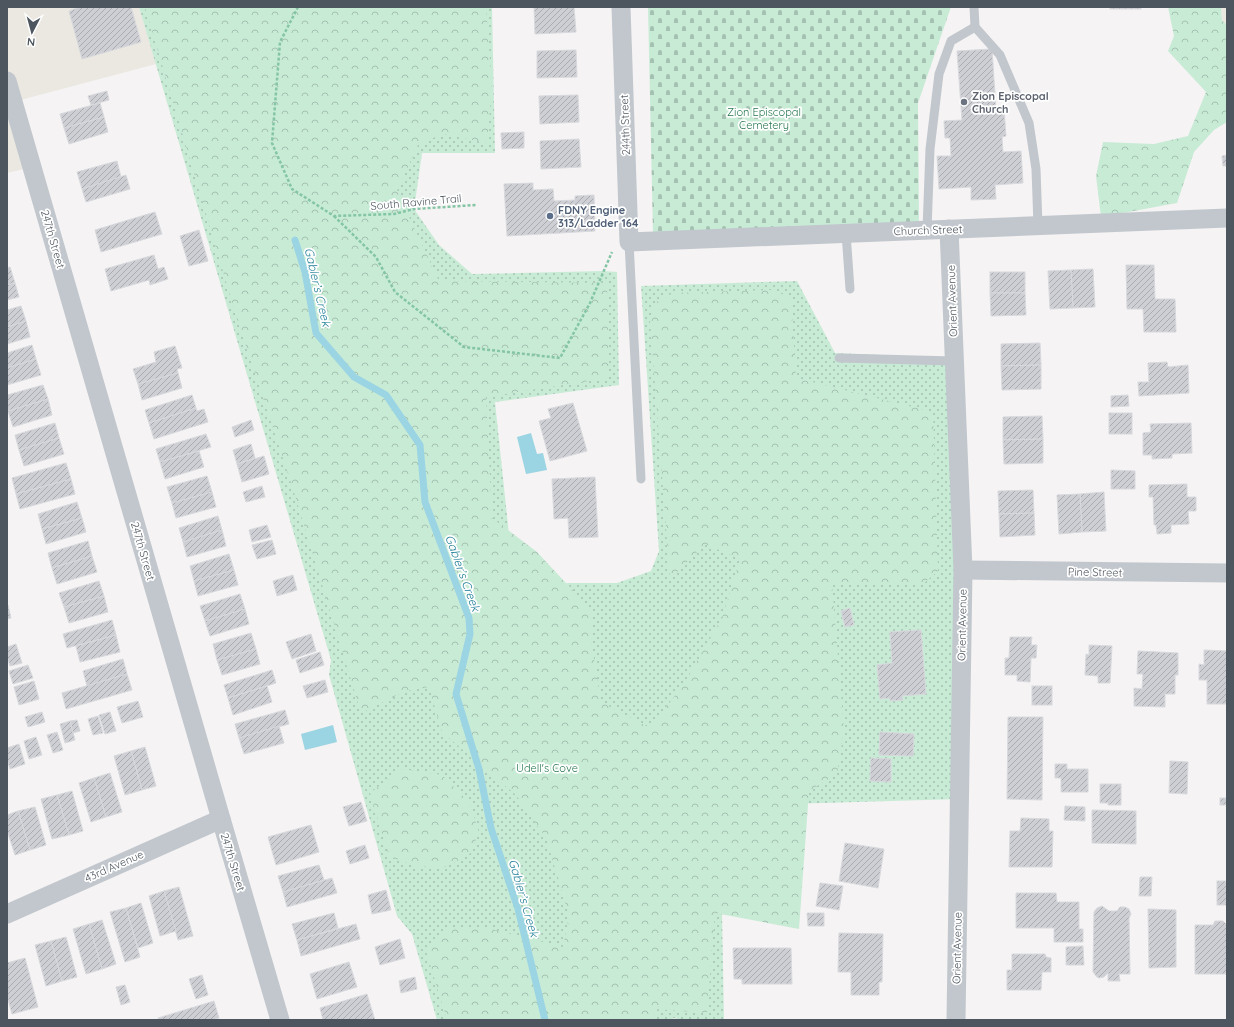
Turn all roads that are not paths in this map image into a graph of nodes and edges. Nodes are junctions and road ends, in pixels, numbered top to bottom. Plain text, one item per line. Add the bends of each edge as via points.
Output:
1 (621, 7) edge
2 (974, 7) edge
3 (975, 27) junction
4 (7, 81) edge
5 (1227, 218) edge
6 (1038, 226) junction
7 (949, 229) junction
8 (927, 230) junction
9 (846, 234) junction
10 (621, 246) junction
11 (850, 290) dead end
12 (838, 358) dead end
13 (954, 361) junction
14 (641, 479) dead end
15 (963, 570) junction
16 (1227, 573) edge
17 (221, 819) junction
18 (7, 914) edge
19 (280, 1020) edge
20 (956, 1020) edge

1 - 10 street, 244th Street
2 - 3 lane
3 - 6 lane via 1000,55 1029,123 1036,169
3 - 8 lane via 951,41 939,74 930,149
4 - 17 street, 247th Street
5 - 6 street, Church Street
6 - 7 street, Church Street
7 - 8 street, Church Street
7 - 13 street, Orient Avenue
8 - 9 street, Church Street
9 - 10 street, Church Street
9 - 11 lane
10 - 14 lane
12 - 13 lane
13 - 15 street, Orient Avenue
15 - 16 street, Pine Street
15 - 20 street, Orient Avenue
17 - 18 street, 43rd Avenue
17 - 19 street, 247th Street

